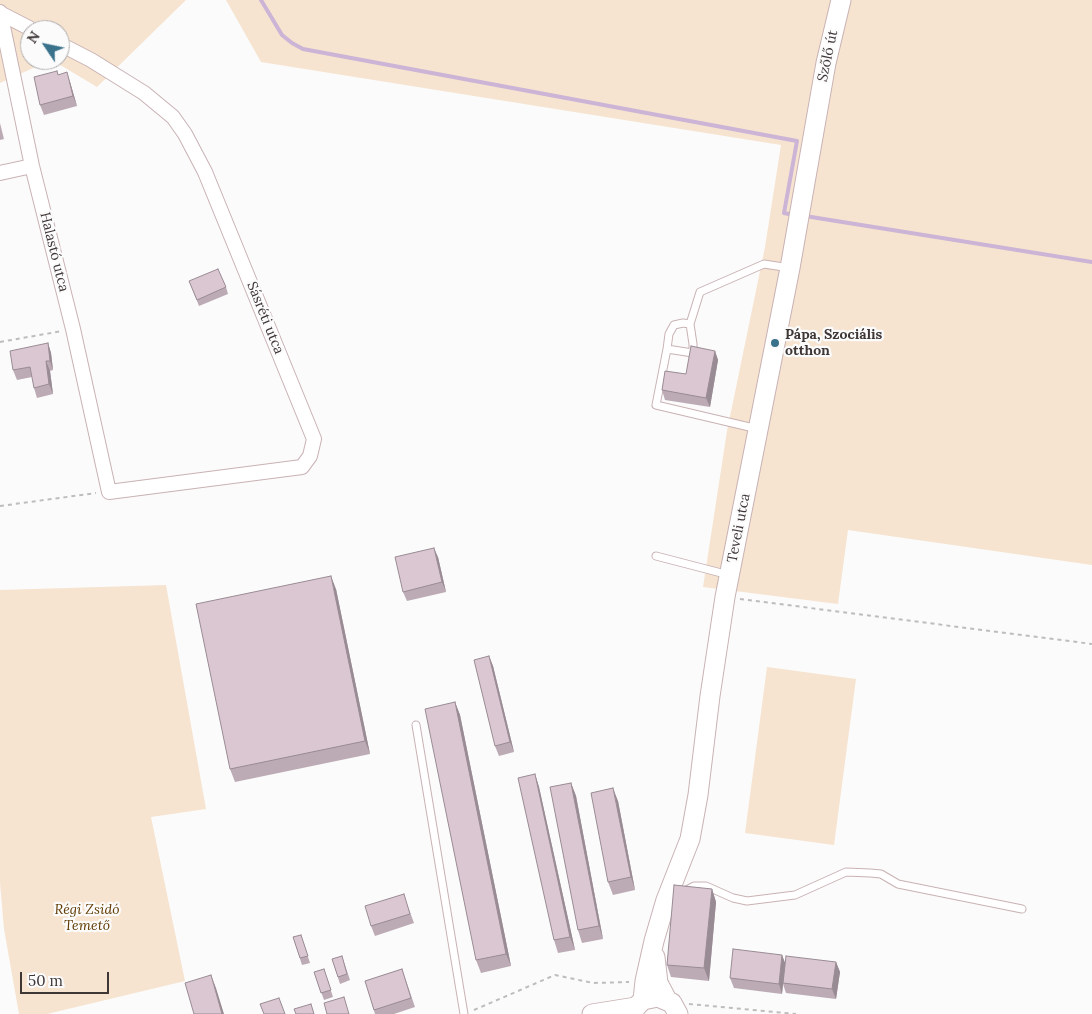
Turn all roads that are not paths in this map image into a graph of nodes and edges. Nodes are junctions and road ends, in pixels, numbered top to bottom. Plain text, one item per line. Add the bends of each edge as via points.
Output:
1 (842, 0) edge
2 (0, 12) edge
3 (20, 23) edge
4 (70, 49) edge
5 (818, 113) joint
6 (32, 166) junction
7 (0, 173) edge
8 (790, 268) junction
9 (690, 324) junction
10 (667, 349) junction
11 (693, 353) junction
12 (704, 355) edge
13 (758, 429) junction
14 (109, 492) joint
15 (656, 556) dead end
16 (730, 575) junction
17 (416, 725) dead end
18 (674, 896) junction
19 (1022, 909) dead end
20 (654, 941) junction
21 (637, 1007) edge
22 (676, 1010) edge
23 (464, 1014) edge
24 (592, 1014) edge

1 - 5 main road, Szőlő út via 826,63
2 - 3 street
2 - 6 street, Halastó utca
4 - 14 street, Sásréti utca via 159,104 185,134 205,172 314,439 310,456 302,467
5 - 8 main road, Teveli utca
6 - 7 street
6 - 14 street, Halastó utca
8 - 9 lane via 764,264 700,292
8 - 13 main road, Teveli utca
9 - 10 lane via 674,325
9 - 11 lane
10 - 11 lane
10 - 13 lane via 656,405
11 - 12 lane
13 - 16 main road, Teveli utca
15 - 16 lane
16 - 18 main road, Teveli utca via 698,795
17 - 23 lane
18 - 19 lane via 694,886 706,886 748,901 795,896 846,872 881,874 898,884
18 - 20 main road, Teveli utca
20 - 21 main road, Teveli utca
20 - 22 main road, Teveli utca via 660,989
21 - 22 main road via 658,997
21 - 24 main road

